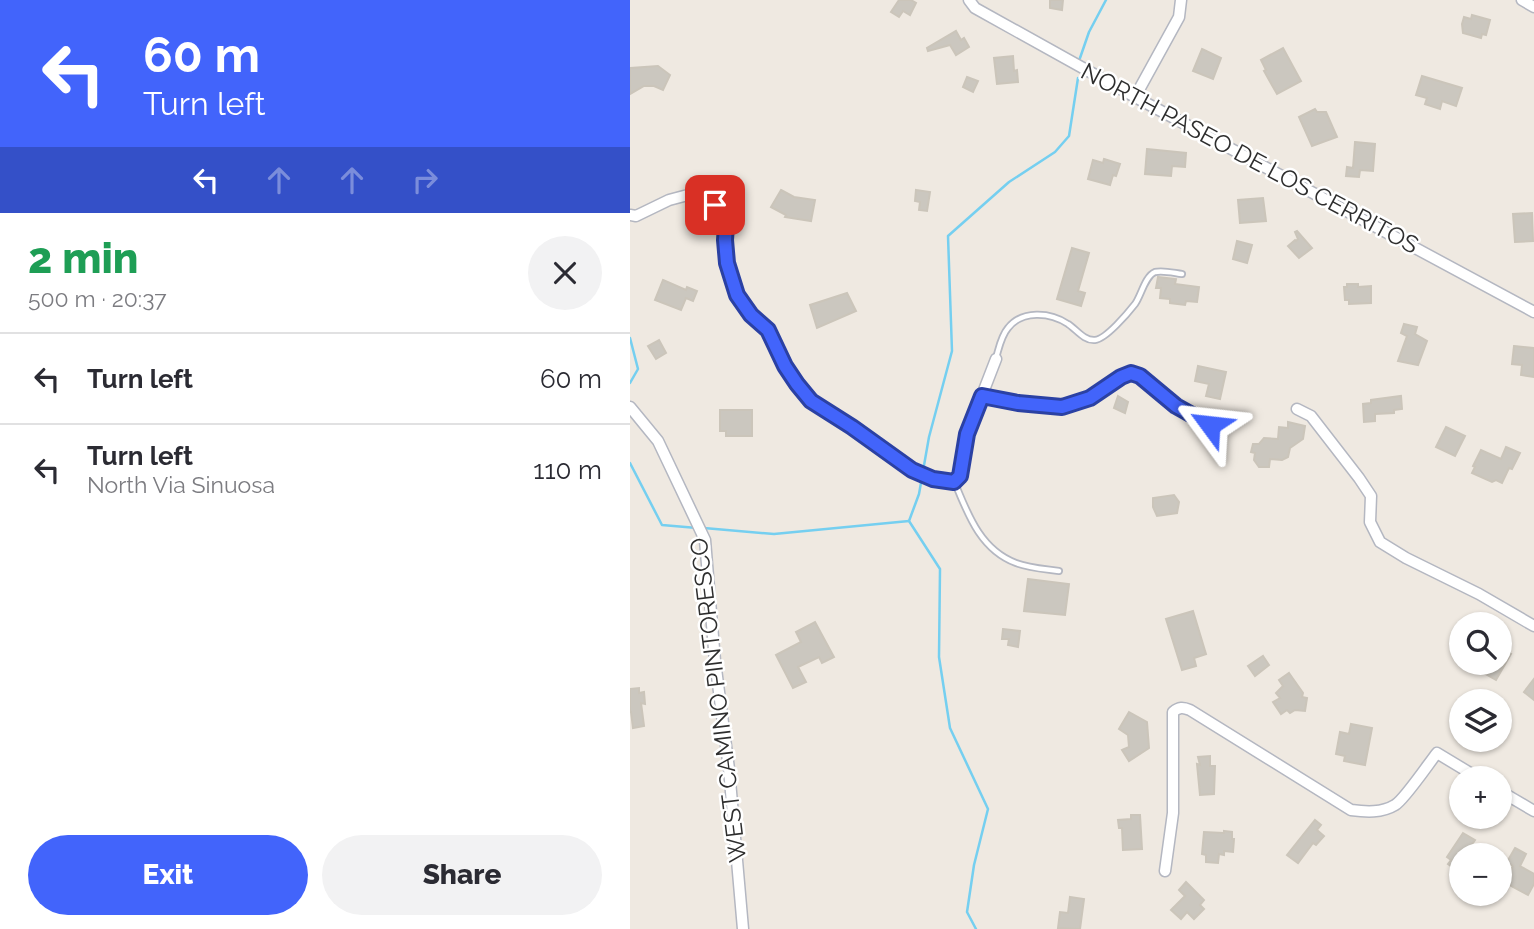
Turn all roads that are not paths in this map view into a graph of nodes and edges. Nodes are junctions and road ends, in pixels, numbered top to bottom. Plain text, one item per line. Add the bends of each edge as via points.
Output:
1 (970, 0) edge
2 (1181, 0) edge
3 (1522, 0) edge
4 (1534, 7) edge
5 (1135, 97) junction
6 (630, 215) edge
7 (1182, 274) dead end
8 (1534, 312) edge
9 (996, 359) joint
10 (982, 396) junction
11 (630, 407) edge
12 (1297, 409) dead end
13 (1210, 425) dead end
14 (954, 482) junction
15 (1059, 571) dead end
16 (1534, 626) edge
17 (1458, 766) edge
18 (1512, 798) edge
19 (1534, 811) edge
20 (1165, 871) dead end
21 (743, 929) edge

1 - 5 street, NORTH PASEO DE LOS CERRITOS via 975,8
2 - 5 street via 1180,17
3 - 4 street
5 - 8 street, NORTH PASEO DE LOS CERRITOS
6 - 14 street via 694,194 715,205 726,225 727,263 737,295 768,330 804,393 912,470
7 - 9 lane via 1154,272 1135,304 1107,334 1095,340 1054,317 1024,317 1008,328
9 - 10 street
10 - 13 lane via 1062,407 1090,398 1131,373
10 - 14 street via 967,434 960,476
11 - 21 street, WEST CAMINO PINTORESCO via 658,441 705,540
12 - 16 street via 1311,416 1371,496 1370,522 1380,542
14 - 15 lane via 975,527 1002,556 1024,566
17 - 20 street via 1437,753 1398,804 1382,810 1352,810 1190,710 1177,709 1173,712 1173,813
18 - 19 street

